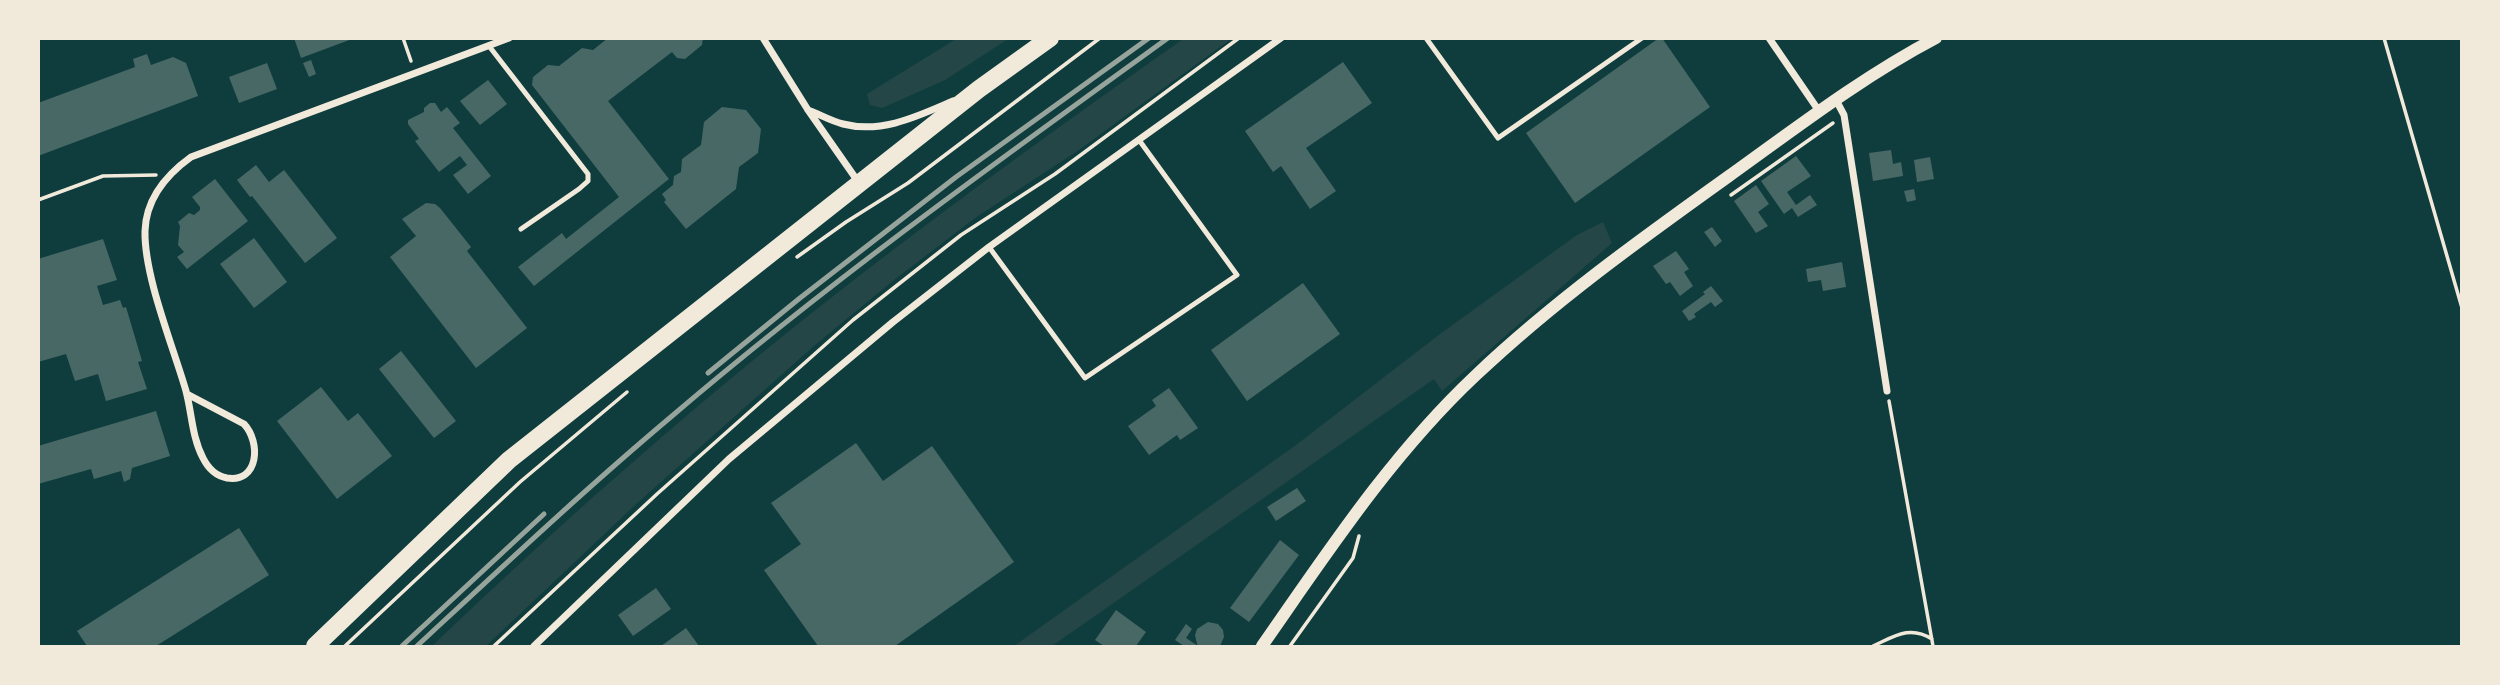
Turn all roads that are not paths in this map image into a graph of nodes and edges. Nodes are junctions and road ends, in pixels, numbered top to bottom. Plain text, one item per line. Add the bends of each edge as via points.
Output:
1 (509, 38) edge
2 (763, 38) edge
3 (1050, 38) edge
4 (1280, 38) edge
5 (1426, 38) edge
6 (1642, 38) edge
7 (1769, 38) edge
8 (1936, 38) edge
9 (489, 46) junction
10 (979, 89) junction
11 (1836, 100) junction
12 (808, 110) junction
13 (1819, 111) junction
14 (1139, 140) junction
15 (859, 184) junction
16 (521, 229) dead end
17 (989, 247) junction
18 (1887, 391) road end
19 (187, 394) junction
20 (315, 646) edge
21 (534, 646) edge
22 (1262, 646) edge

1 - 9 street
2 - 12 street
3 - 10 main road
4 - 14 street
5 - 6 lane via 1498,138
7 - 13 street
8 - 11 street
9 - 16 lane via 588,174 588,181
9 - 19 street via 191,157 168,175 147,216 147,255
10 - 12 street via 911,119 875,127 844,124
10 - 15 main road
11 - 13 street
11 - 18 street via 1844,115
12 - 15 street
13 - 22 street via 1595,272 1474,377 1413,441 1356,512
14 - 17 street
14 - 17 lane via 1237,275 1084,378
15 - 20 main road via 509,460
17 - 21 street via 729,459
19 - 19 street via 251,432 255,456 242,475 222,477 208,466 196,442

